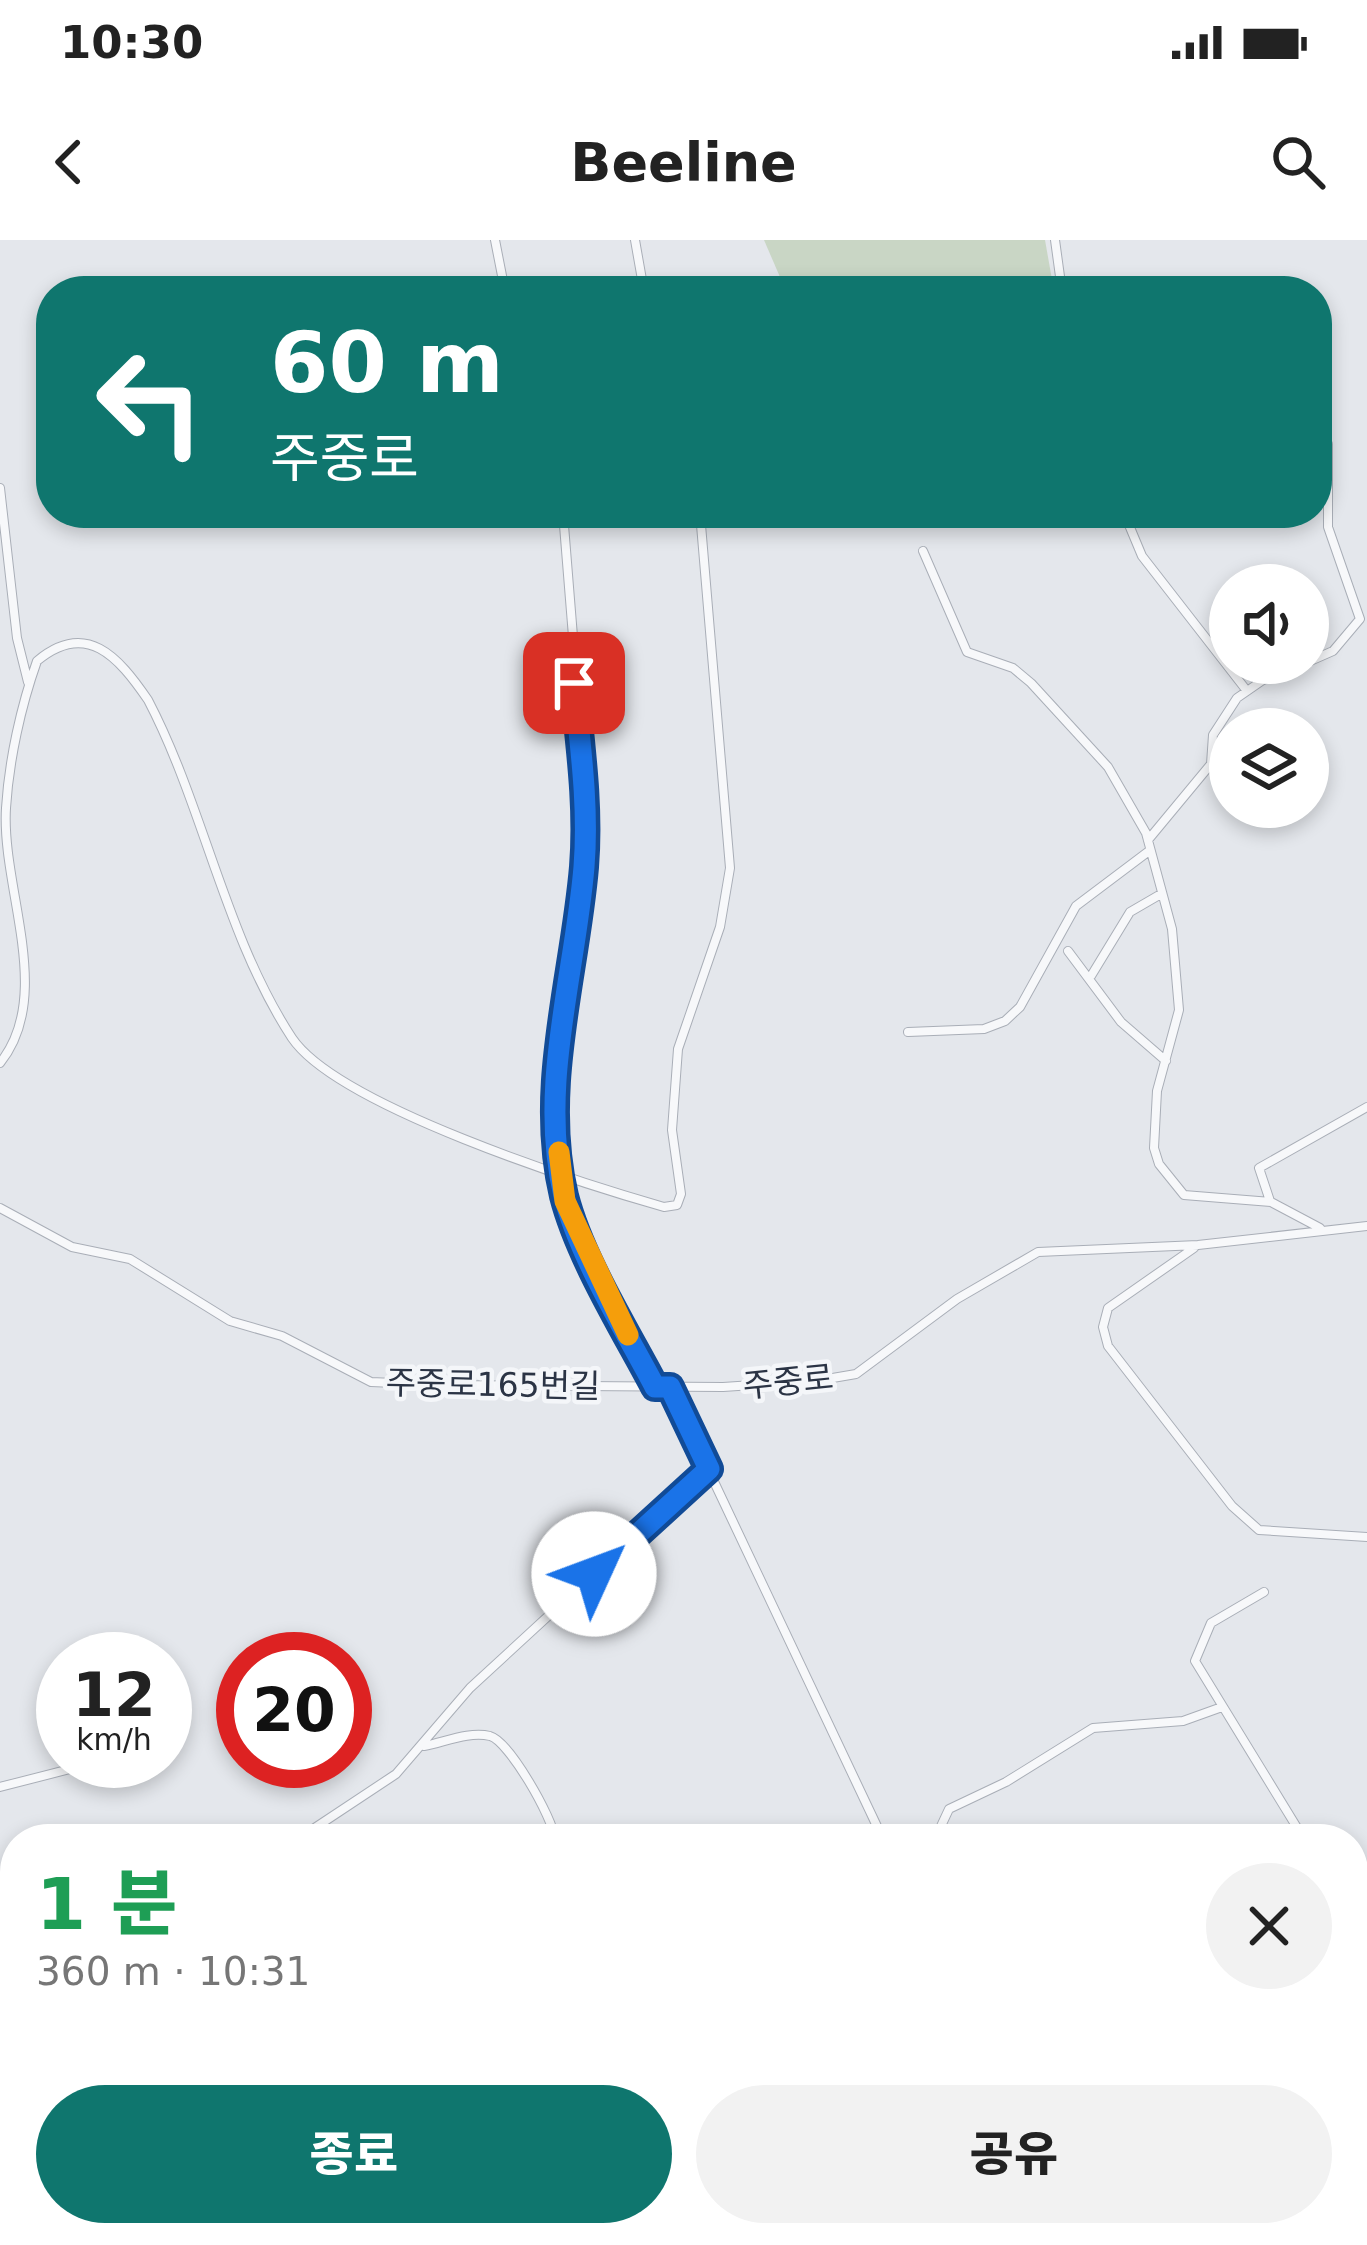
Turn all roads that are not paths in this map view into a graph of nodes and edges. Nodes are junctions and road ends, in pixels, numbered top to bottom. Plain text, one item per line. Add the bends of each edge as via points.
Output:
1 (495, 240) edge
2 (635, 240) edge
3 (1055, 240) edge
4 (502, 276) edge
5 (641, 276) edge
6 (1060, 276) edge
7 (0, 488) edge
8 (564, 528) edge
9 (701, 528) edge
10 (1130, 528) edge
11 (1328, 528) edge
12 (923, 551) dead end
13 (1329, 653) edge
14 (28, 684) junction
15 (1262, 684) edge
16 (1247, 691) junction
17 (1148, 846) junction
18 (1161, 894) junction
19 (1069, 951) dead end
20 (1091, 976) junction
21 (908, 1033) dead end
22 (1166, 1060) junction
23 (0, 1063) edge
24 (1367, 1107) edge
25 (561, 1176) junction
26 (1271, 1202) junction
27 (0, 1208) edge
28 (1367, 1226) edge
29 (1322, 1229) junction
30 (1198, 1246) junction
31 (655, 1387) junction
32 (670, 1387) junction
33 (709, 1469) junction
34 (1367, 1537) edge
35 (1264, 1592) dead end
36 (1222, 1707) junction
37 (422, 1746) junction
38 (36, 1778) edge
39 (0, 1787) edge
40 (321, 1824) edge
41 (550, 1824) edge
42 (876, 1824) edge
43 (942, 1824) edge
44 (1295, 1824) edge

1 - 4 lane
2 - 5 lane
3 - 6 lane
7 - 14 lane
8 - 25 lane via 586,797 557,1057
9 - 25 lane via 730,868 720,927 678,1048 672,1130 681,1194 664,1207
10 - 16 lane via 1142,556
11 - 13 lane via 1360,619
12 - 17 lane via 967,652 1013,668 1083,736 1132,805
14 - 23 lane via 5,810 22,1025
14 - 25 lane via 37,661 81,640 138,685 253,958 306,1055 418,1124
15 - 16 lane
16 - 17 lane via 1213,735 1210,764
17 - 18 lane
17 - 21 lane via 1076,906 1005,1022
18 - 20 lane via 1130,912
18 - 22 lane via 1179,1010
19 - 20 lane
20 - 22 lane via 1120,1022
22 - 26 lane via 1154,1148 1171,1182 1203,1201
24 - 26 lane via 1259,1168
25 - 31 lane via 565,1201
26 - 29 lane
27 - 31 lane, 주중로165번길 via 72,1246 130,1259 230,1322 282,1336 371,1382
28 - 29 lane, 주중로
29 - 30 lane, 주중로
30 - 32 lane, 주중로 via 1038,1252 957,1299 856,1374
30 - 34 lane via 1108,1308 1108,1346 1259,1530
31 - 32 lane, 주중로165번길
32 - 33 lane
33 - 37 lane via 470,1688
33 - 42 lane
35 - 36 lane via 1210,1624 1201,1640 1196,1661
36 - 43 lane via 1183,1720 1093,1728 949,1809
36 - 44 lane
37 - 40 lane via 396,1774
37 - 41 lane via 464,1736 507,1744
38 - 39 lane

